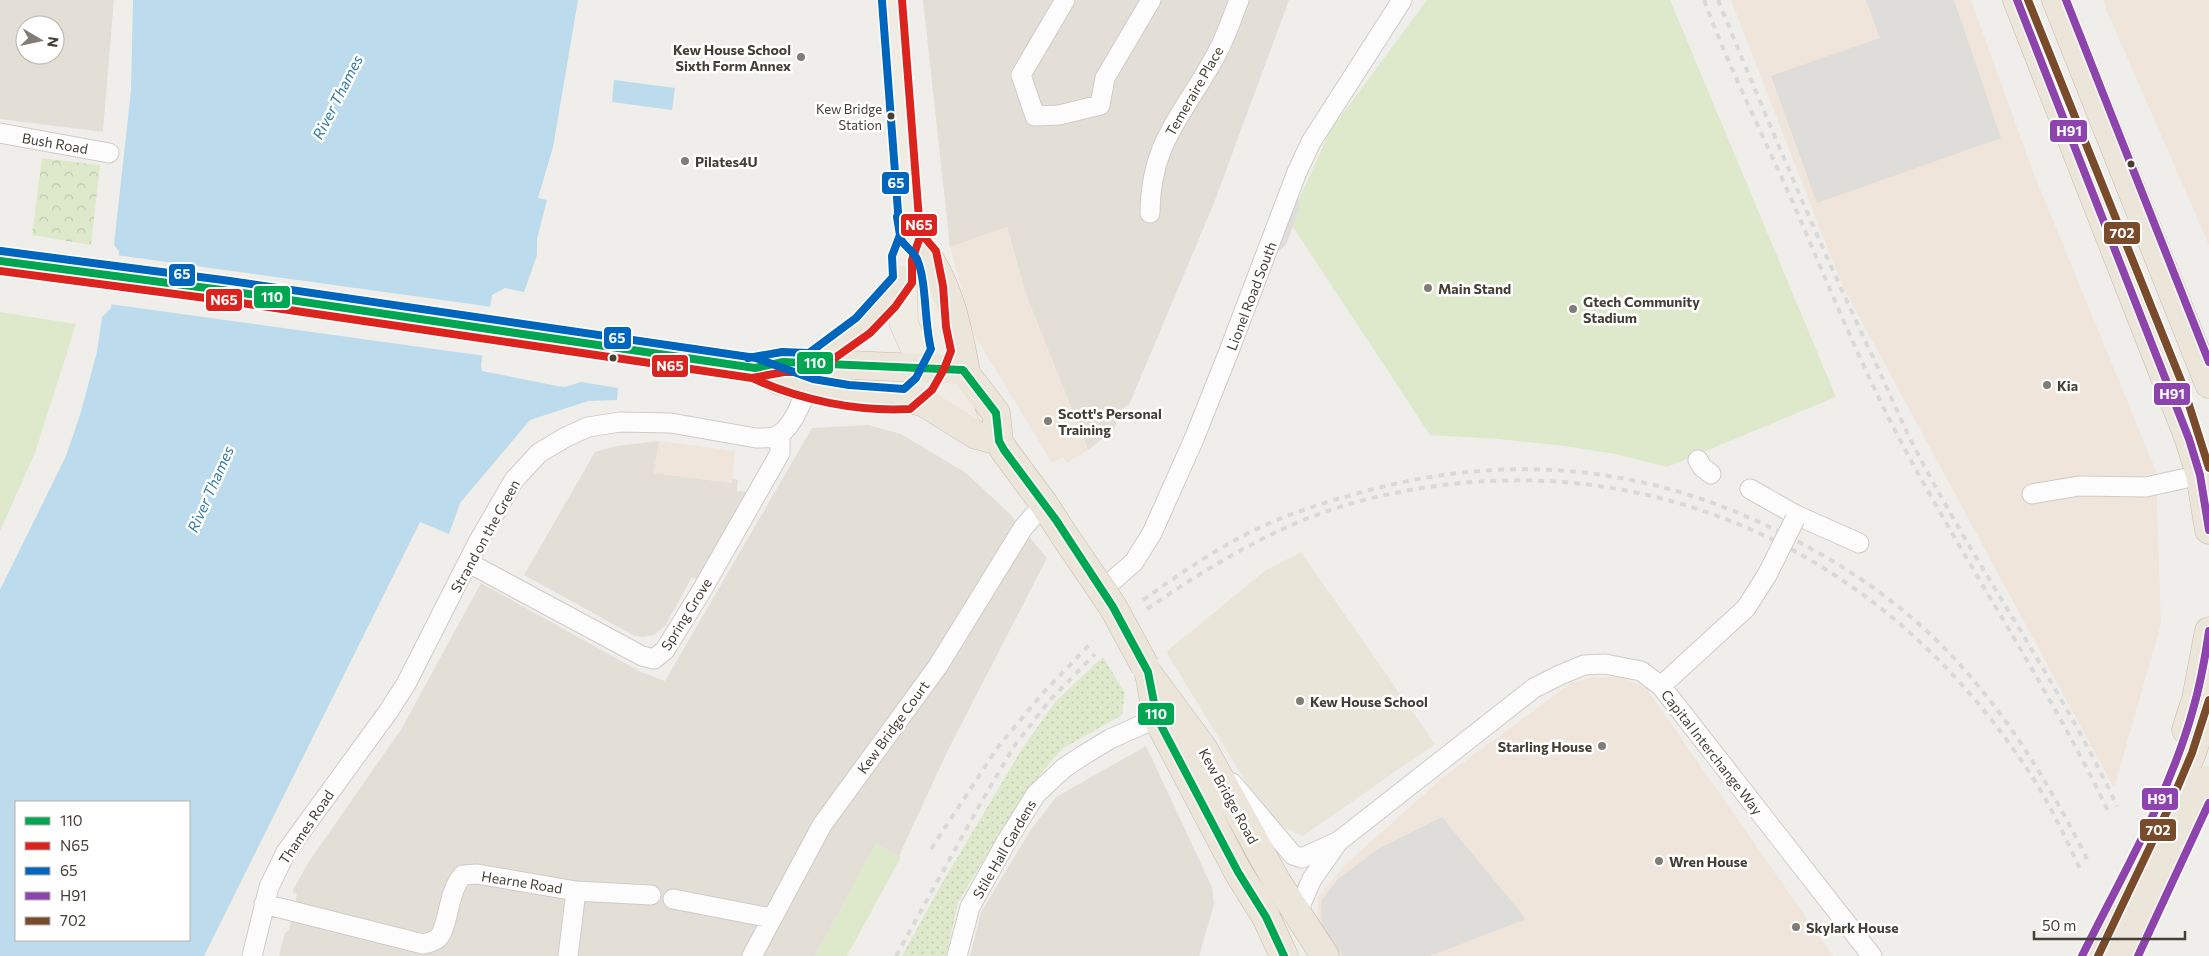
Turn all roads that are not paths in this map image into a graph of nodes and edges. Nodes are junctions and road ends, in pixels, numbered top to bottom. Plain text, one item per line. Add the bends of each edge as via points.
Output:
1 (892, 0) edge
2 (1065, 0) edge
3 (1151, 0) edge
4 (1239, 0) edge
5 (1402, 0) edge
6 (2017, 0) edge
7 (2028, 0) edge
8 (2056, 0) edge
9 (2066, 0) edge
10 (0, 133) edge
11 (110, 153) dead end
12 (1150, 213) dead end
13 (918, 245) junction
14 (0, 261) edge
15 (903, 280) junction
16 (2209, 362) edge
17 (812, 363) junction
18 (755, 368) junction
19 (932, 369) junction
20 (966, 373) junction
21 (2209, 384) edge
22 (802, 399) junction
23 (908, 399) junction
24 (967, 429) junction
25 (780, 434) junction
26 (999, 442) junction
27 (1698, 460) dead end
28 (2204, 472) edge
29 (1711, 474) dead end
30 (1750, 489) dead end
31 (2032, 494) dead end
32 (1044, 504) junction
33 (1796, 517) junction
34 (2209, 530) edge
35 (1859, 543) dead end
36 (469, 563) junction
37 (1102, 590) junction
38 (2209, 631) edge
39 (1147, 671) junction
40 (1661, 686) junction
41 (2209, 700) edge
42 (388, 712) joint
43 (1150, 722) junction
44 (1203, 748) junction
45 (2209, 780) edge
46 (2209, 803) edge
47 (1339, 841) junction
48 (576, 891) junction
49 (651, 895) dead end
50 (673, 899) dead end
51 (264, 904) junction
52 (772, 918) junction
53 (1302, 923) junction
54 (252, 956) edge
55 (568, 956) edge
56 (752, 956) edge
57 (957, 956) edge
58 (1284, 956) edge
59 (1325, 956) edge
60 (1872, 956) edge
61 (2082, 956) edge
62 (2098, 956) edge
63 (2126, 956) edge
64 (2138, 956) edge

1 - 13 main road
2 - 3 street via 1021,75 1035,116 1059,115 1100,105 1105,78
4 - 12 street, Temeraire Place via 1217,54 1163,145 1150,188
5 - 37 street, Lionel Road South via 1311,142 1194,439 1152,533 1134,562
6 - 28 highway
7 - 28 highway via 2182,383 2200,435
8 - 21 highway
9 - 16 highway
10 - 11 street, Bush Road
13 - 15 main road via 902,258
13 - 19 main road via 933,288 941,350
13 - 20 highway via 937,269 960,336
14 - 18 highway via 232,291
15 - 17 highway via 863,326
15 - 19 main road via 904,324 916,351
17 - 18 highway via 783,362
17 - 19 highway
17 - 22 street
18 - 22 highway via 780,381
19 - 20 highway via 953,368
19 - 23 main road
19 - 24 main road via 960,409
20 - 26 highway, Kew Bridge Road via 996,413
22 - 23 highway via 847,395
22 - 25 street
23 - 24 highway via 923,402
24 - 26 highway
25 - 36 street, Strand on the Green via 756,438 656,422 620,422 588,427 539,453 514,480
25 - 36 street, Spring Grove via 780,453 691,608 665,650 654,659 642,656
26 - 32 highway, Kew Bridge Road
27 - 29 street
28 - 31 street via 2146,487 2079,486
28 - 34 highway
30 - 33 street
32 - 37 highway, Kew Bridge Road, bridge
32 - 52 street, Kew Bridge Court via 1023,528 938,666 822,825
33 - 35 street
33 - 40 street, bridge via 1767,575 1746,608
36 - 42 street, Strand on the Green
37 - 39 highway, Kew Bridge Road, bridge
38 - 61 highway via 2196,699 2180,748
39 - 43 highway, Kew Bridge Road
39 - 44 highway, Kew Bridge Road
40 - 47 street, Capital Interchange Way via 1641,671 1605,664 1584,666 1560,675 1534,688
40 - 60 street, Capital Interchange Way
41 - 62 highway, bridge via 2192,754 2170,805
42 - 51 street, Thames Road via 286,852
43 - 57 street, Stile Hall Gardens via 1082,756 1036,794 970,907
43 - 58 highway, Kew Bridge Road via 1266,917
44 - 47 street, Capital Interchange Way via 1293,855 1302,858
44 - 53 highway, Kew Bridge Road
45 - 63 highway, bridge
46 - 64 highway
47 - 53 street, Capital Interchange Way via 1312,879 1301,904
48 - 49 street, Hearne Road
48 - 51 street, Hearne Road via 477,874 463,875 456,884 440,936 423,944
48 - 55 street
50 - 52 street
51 - 54 street, Thames Road
52 - 56 street, Kew Bridge Court
53 - 59 highway, Kew Bridge Road

